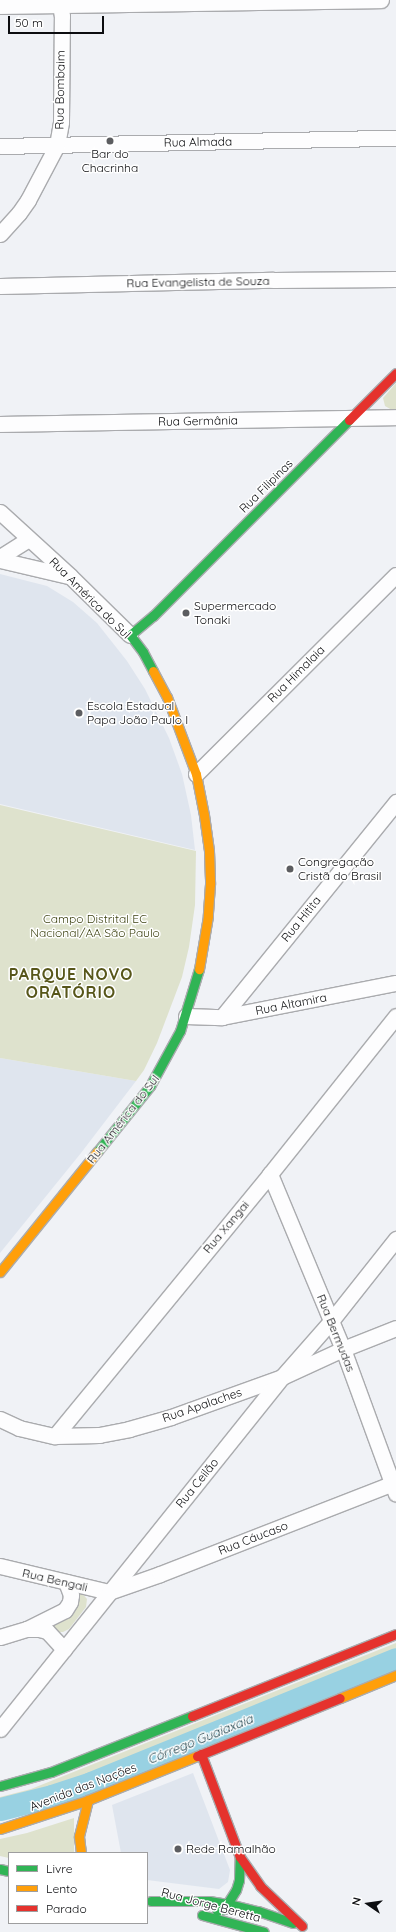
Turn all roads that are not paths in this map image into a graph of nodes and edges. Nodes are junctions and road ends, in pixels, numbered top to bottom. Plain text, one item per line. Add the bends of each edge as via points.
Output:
1 (381, 0) edge
2 (59, 2) edge
3 (0, 6) edge
4 (396, 138) edge
5 (57, 145) junction
6 (0, 146) edge
7 (0, 234) edge
8 (396, 279) edge
9 (0, 286) edge
10 (396, 373) edge
11 (396, 417) edge
12 (351, 418) junction
13 (0, 424) edge
14 (0, 512) edge
15 (30, 539) junction
16 (0, 558) edge
17 (396, 575) edge
18 (70, 576) junction
19 (152, 616) junction
20 (130, 635) junction
21 (143, 652) junction
22 (196, 774) junction
23 (396, 802) edge
24 (396, 983) edge
25 (186, 1016) junction
26 (396, 1016) edge
27 (222, 1017) junction
28 (270, 1174) junction
29 (396, 1239) edge
30 (0, 1272) edge
31 (332, 1321) junction
32 (396, 1328) edge
33 (343, 1349) junction
34 (282, 1377) junction
35 (0, 1419) edge
36 (55, 1436) junction
37 (395, 1486) edge
38 (0, 1566) edge
39 (66, 1582) junction
40 (109, 1592) junction
41 (27, 1629) junction
42 (396, 1634) edge
43 (0, 1637) edge
44 (64, 1649) junction
45 (396, 1674) edge
46 (0, 1729) edge
47 (201, 1754) junction
48 (0, 1786) edge
49 (88, 1800) junction
50 (0, 1829) edge
51 (81, 1852) edge
52 (240, 1857) junction
53 (149, 1900) edge
54 (229, 1904) junction
55 (241, 1929) edge
56 (264, 1932) edge

1 - 2 street
2 - 3 street
2 - 5 street, Rua Bombaim via 62,16 61,107
4 - 5 street, Rua Almada
5 - 6 street, Rua Almada
5 - 7 street, Rua Bombaim via 28,200
8 - 9 street, Rua Evangelista de Souza
10 - 12 main road, Rua Filipinas
11 - 12 street, Rua Germânia
12 - 13 street, Rua Germânia
12 - 19 main road, Rua Filipinas
14 - 15 street, Rua América do Sul
15 - 16 street
15 - 18 street, Rua América do Sul
16 - 18 street
17 - 22 street, Rua Himalaia
18 - 20 street, Rua América do Sul
19 - 20 main road, Rua Filipinas
19 - 21 main road, Rua Filipinas
20 - 21 main road, Rua América do Sul
21 - 22 main road, Rua América do Sul via 167,697
22 - 25 main road, Rua América do Sul via 209,851 210,884 203,948
23 - 27 street, Rua Hitita
24 - 27 street, Rua Altamira
25 - 27 street, Rua Altamira
25 - 30 main road, Rua América do Sul via 172,1050 150,1086
26 - 28 street, Rua Xangai
28 - 31 street, Rua Bermudas
28 - 36 street, Rua Xangai
29 - 31 street, Rua Ceilão
31 - 33 street, Rua Bermudas
31 - 34 street, Rua Ceilão
32 - 33 street, Rua Apalaches
33 - 34 street, Rua Apalaches
33 - 37 street, Rua Bermudas
34 - 36 street, Rua Apalaches via 171,1417 129,1429 99,1435
34 - 40 street, Rua Ceilão
35 - 36 street, Rua Apalaches via 19,1428
37 - 40 street, Rua Cáucaso
38 - 39 street, Rua Bengali
39 - 40 street, Rua Bengali
39 - 41 street via 71,1595 66,1610
40 - 44 street, Rua Ceilão
41 - 43 street
41 - 44 street via 47,1631
42 - 48 main road via 51,1772
44 - 46 street, Rua Ceilão
45 - 47 main road, Avenida das Nações
47 - 49 main road, Avenida das Nações
47 - 52 main road
49 - 50 main road, Avenida das Nações
49 - 51 main road via 79,1836
52 - 54 main road via 239,1880
52 - 54 main road, Rua Jorge Beretta via 260,1886 305,1928 258,1911
53 - 54 main road, Rua Jorge Beretta
53 - 55 main road, Rua Jorge Beretta
55 - 56 main road, Rua Jorge Beretta

